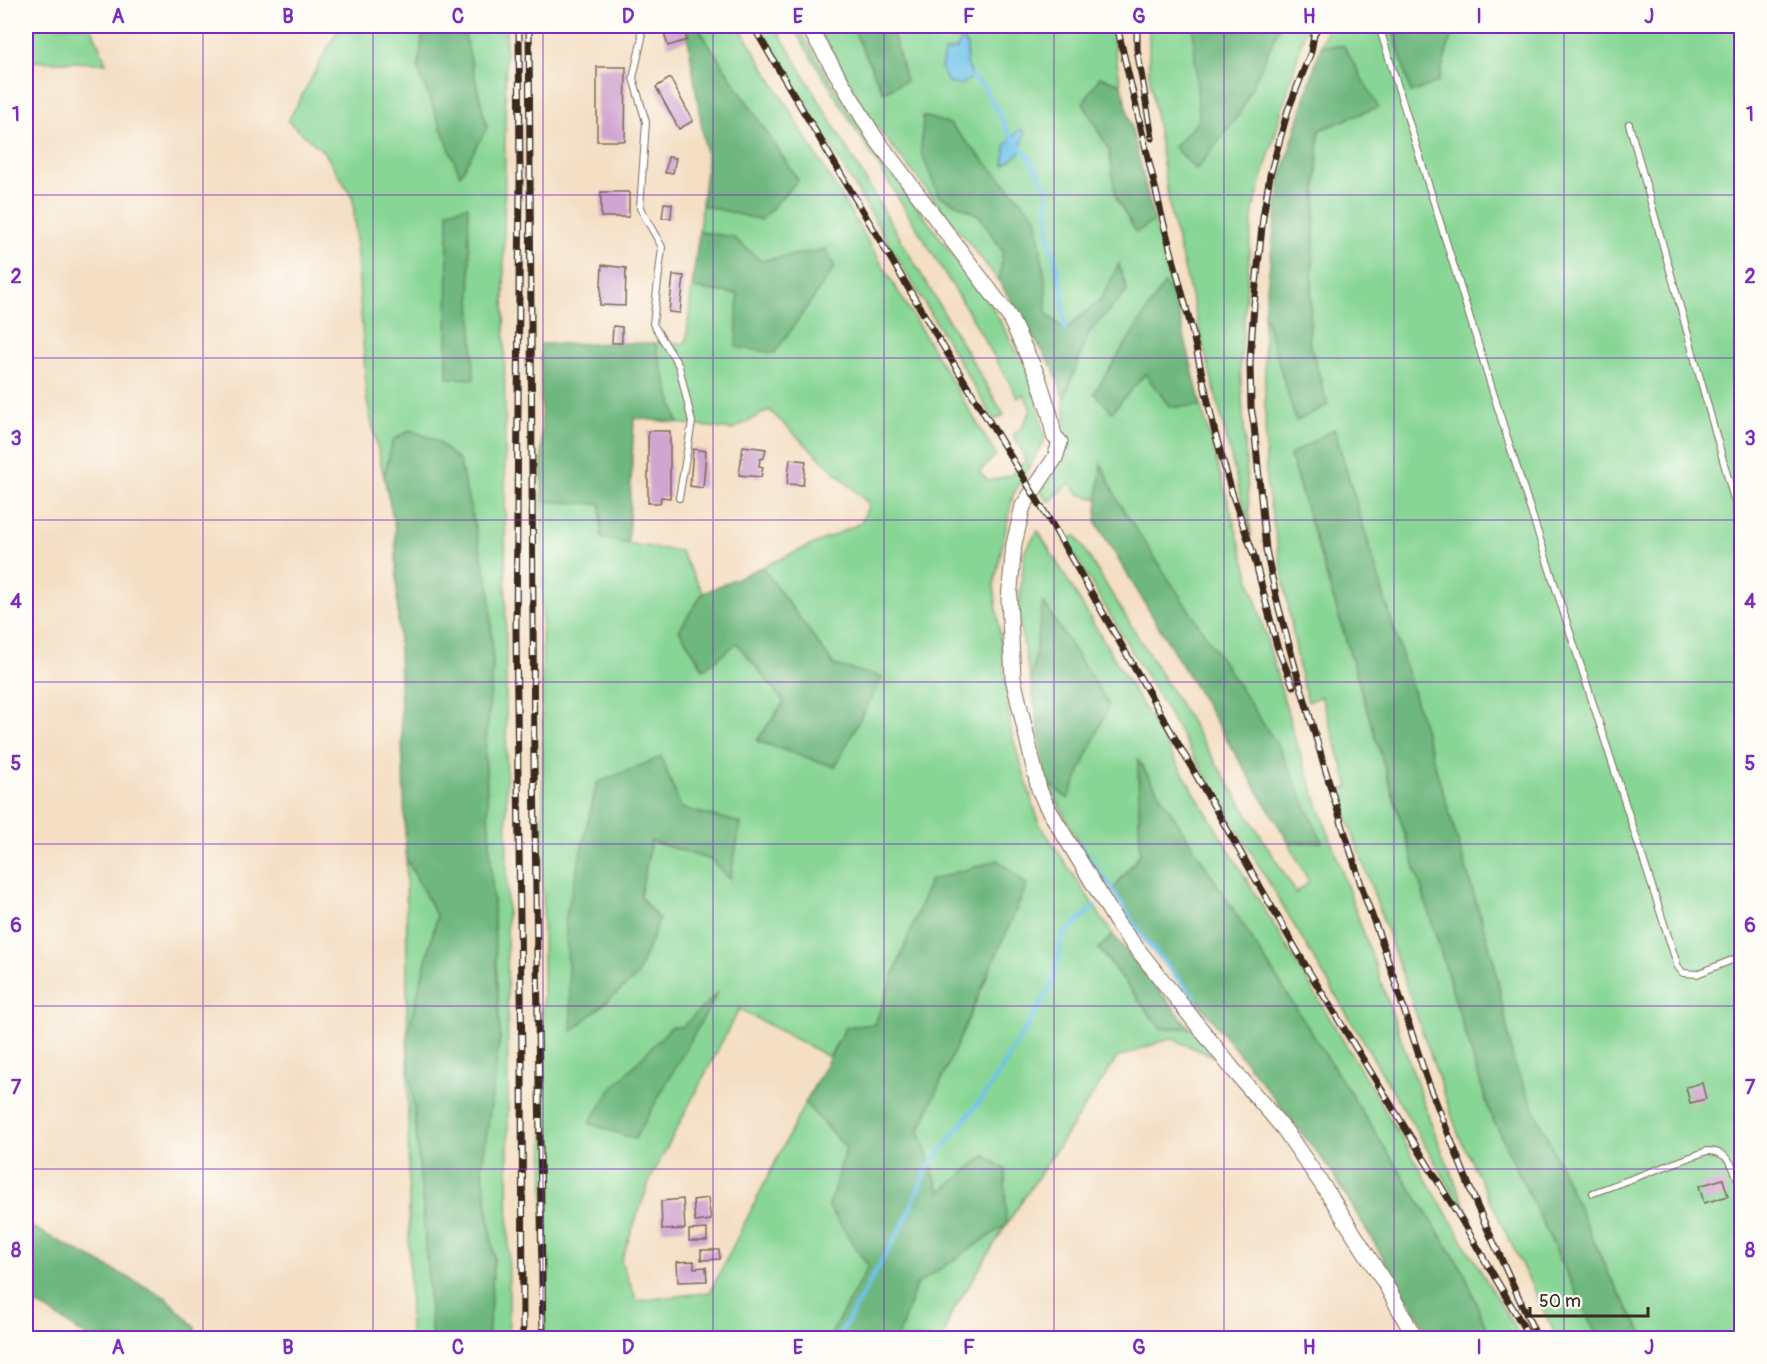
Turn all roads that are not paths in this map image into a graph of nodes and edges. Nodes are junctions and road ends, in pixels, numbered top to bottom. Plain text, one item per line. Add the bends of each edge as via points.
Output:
1 (639, 26) edge
2 (808, 26) edge
3 (1379, 26) edge
4 (1629, 124) dead end
5 (679, 498) dead end
6 (1742, 528) edge
7 (1742, 956) edge
8 (1742, 1191) edge
9 (1593, 1193) dead end
10 (1415, 1338) edge

1 - 5 lane via 642,38 633,78 646,122 640,208 662,247 653,324 679,366 692,422
2 - 10 street via 874,136 1009,316 1038,377 1054,436 1060,442 1055,458 1023,506 1014,544 1009,599 1012,678 1046,805 1119,926 1284,1129 1386,1285
3 - 7 lane via 1678,967 1683,973 1697,974
4 - 6 lane
8 - 9 lane via 1734,1167 1716,1150

